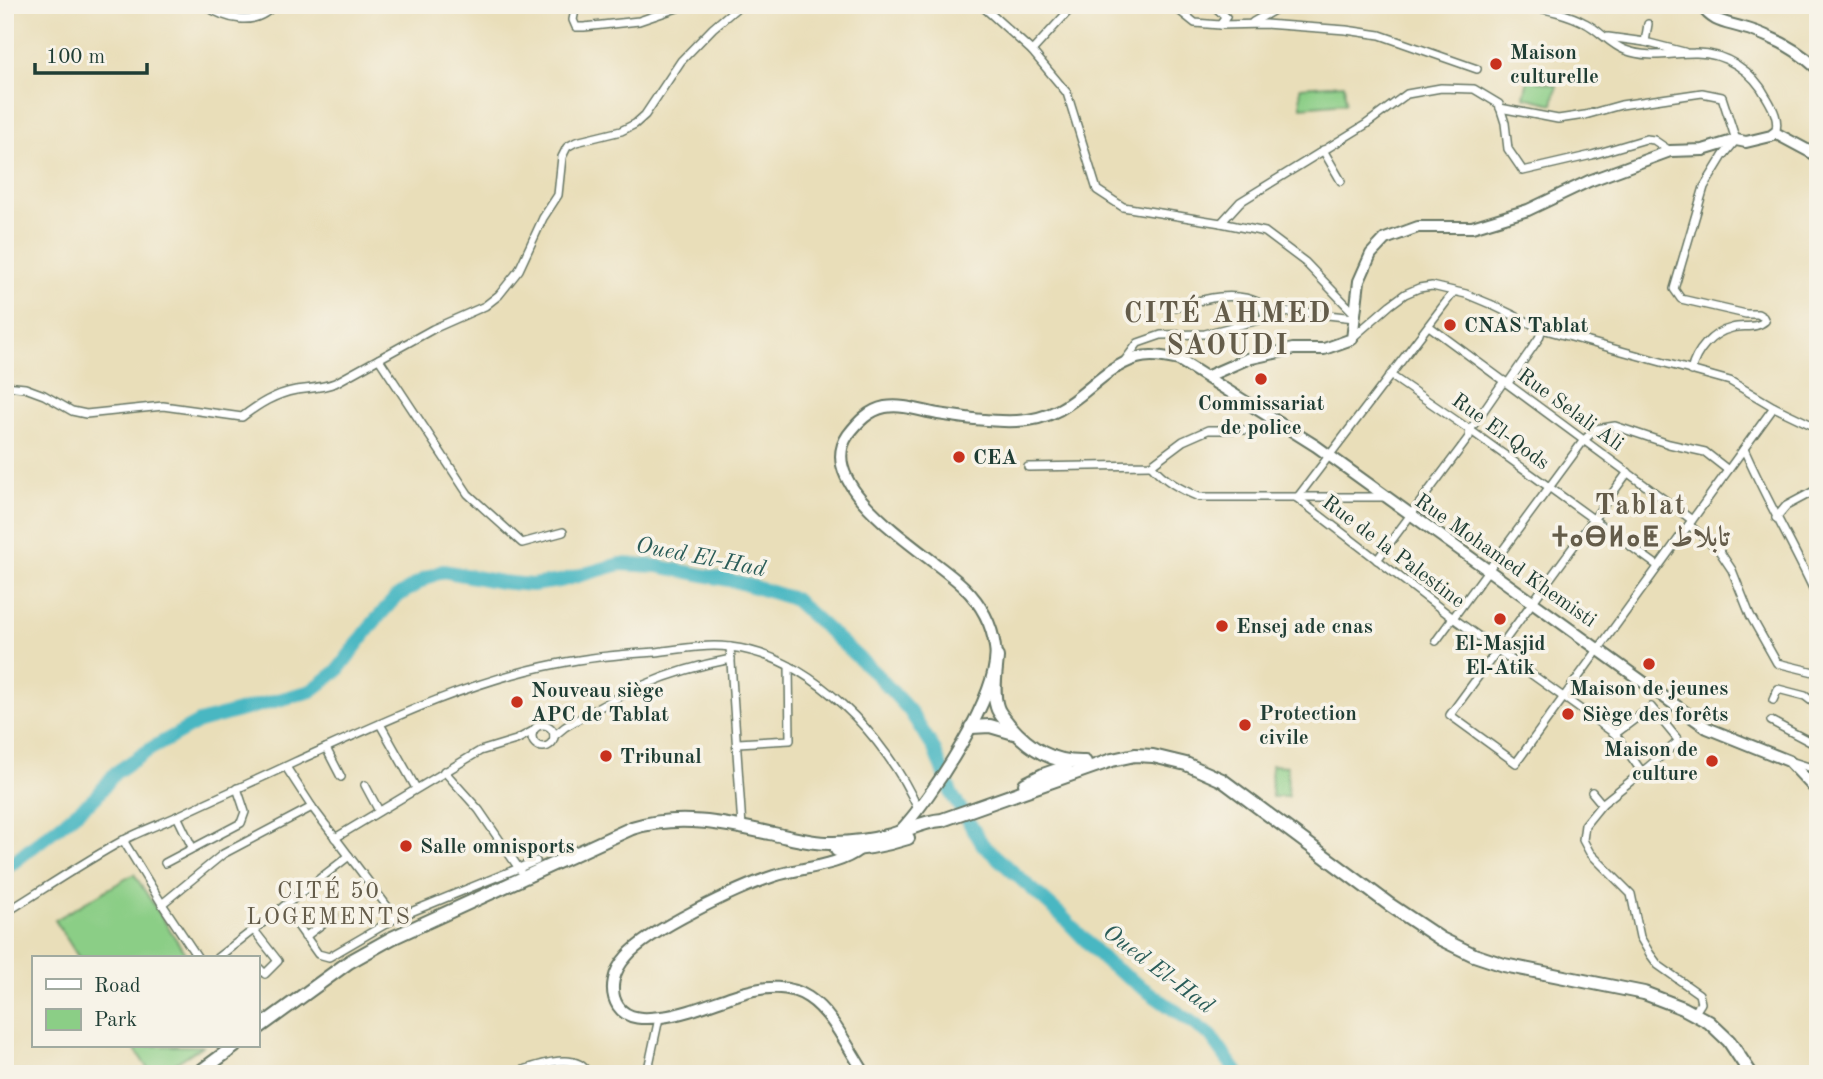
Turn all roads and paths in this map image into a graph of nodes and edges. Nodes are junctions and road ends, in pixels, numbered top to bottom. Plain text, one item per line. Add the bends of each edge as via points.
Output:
1 (204, 5) edge
2 (274, 5) edge
3 (576, 5) edge
4 (686, 5) edge
5 (740, 5) edge
6 (981, 5) edge
7 (1074, 5) edge
8 (1213, 5) edge
9 (1283, 5) edge
10 (1524, 5) edge
11 (1701, 5) edge
12 (1175, 6) edge
13 (1250, 24) junction
14 (1648, 24) dead end
15 (1220, 25) junction
16 (1606, 36) junction
17 (1645, 42) junction
18 (1032, 51) junction
19 (1690, 53) junction
20 (1477, 69) dead end
21 (1818, 69) edge
22 (1500, 108) junction
23 (1775, 133) junction
24 (1736, 140) junction
25 (1323, 150) junction
26 (1671, 151) junction
27 (1818, 156) edge
28 (1341, 181) dead end
29 (1221, 223) junction
30 (1453, 293) junction
31 (1168, 309) dead end
32 (1354, 316) junction
33 (1266, 318) junction
34 (1429, 326) junction
35 (1542, 329) junction
36 (1352, 339) junction
37 (379, 359) junction
38 (1122, 364) junction
39 (1691, 371) junction
40 (1390, 374) junction
41 (1208, 376) junction
42 (1506, 382) junction
43 (5, 386) edge
44 (1773, 407) junction
45 (1285, 425) junction
46 (1818, 428) edge
47 (1470, 430) junction
48 (1584, 440) junction
49 (1744, 449) junction
50 (1330, 457) junction
51 (1151, 465) junction
52 (1028, 467) dead end
53 (1728, 470) junction
54 (1628, 472) junction
55 (1550, 488) junction
56 (1818, 489) edge
57 (1384, 497) junction
58 (1297, 498) junction
59 (1410, 515) junction
60 (1776, 518) junction
61 (1593, 519) junction
62 (1690, 522) junction
63 (563, 532) dead end
64 (1377, 560) junction
65 (1658, 566) junction
66 (1489, 572) junction
67 (1818, 599) edge
68 (1531, 603) junction
69 (1453, 618) junction
70 (1436, 641) dead end
71 (730, 647) junction
72 (1498, 649) junction
73 (1598, 649) junction
74 (997, 657) junction
75 (731, 659) junction
76 (789, 666) junction
77 (1818, 673) edge
78 (1662, 696) junction
79 (1563, 698) junction
80 (1773, 700) dead end
81 (1818, 706) edge
82 (1651, 707) junction
83 (1771, 721) dead end
84 (380, 724) junction
85 (971, 727) junction
86 (533, 731) junction
87 (552, 732) junction
88 (1018, 734) junction
89 (1615, 734) junction
90 (516, 740) junction
91 (533, 741) junction
92 (738, 743) junction
93 (1818, 746) edge
94 (326, 748) junction
95 (1033, 749) junction
96 (1112, 760) junction
97 (1789, 761) junction
98 (1085, 762) junction
99 (286, 766) junction
100 (1818, 770) edge
101 (444, 771) junction
102 (1642, 772) junction
103 (341, 777) dead end
104 (1034, 778) junction
105 (365, 785) dead end
106 (237, 788) junction
107 (416, 788) junction
108 (1592, 792) dead end
109 (1818, 792) edge
110 (1019, 793) junction
111 (929, 794) junction
112 (997, 800) junction
113 (1602, 804) junction
114 (312, 807) junction
115 (918, 809) junction
116 (379, 811) junction
117 (177, 816) junction
118 (935, 821) junction
119 (742, 827) junction
120 (899, 832) junction
121 (335, 838) junction
122 (608, 839) junction
123 (869, 839) junction
124 (123, 840) junction
125 (192, 847) junction
126 (858, 850) junction
127 (349, 856) junction
128 (536, 861) dead end
129 (165, 863) dead end
130 (522, 873) junction
131 (162, 904) junction
132 (284, 906) junction
133 (5, 913) edge
134 (334, 915) dead end
135 (396, 918) junction
136 (253, 929) junction
137 (306, 937) junction
138 (197, 956) edge
139 (219, 956) edge
140 (259, 968) edge
141 (1694, 1014) junction
142 (659, 1018) junction
143 (259, 1028) edge
144 (232, 1048) edge
145 (197, 1074) edge
146 (512, 1074) edge
147 (588, 1074) edge
148 (647, 1074) edge
149 (865, 1074) edge
150 (1751, 1074) edge

1 - 2 street via 243,20 256,18
3 - 4 street via 576,27 639,21
5 - 37 street via 681,61 635,124 567,147 558,195 519,270 499,295
6 - 18 street
7 - 18 street
8 - 15 street via 1226,17
9 - 13 street
10 - 16 street via 1583,21
11 - 21 main road via 1708,16 1773,39
12 - 15 street via 1195,23
13 - 15 street
13 - 20 street via 1317,26 1380,36
14 - 17 street
16 - 17 street
16 - 19 street via 1623,50 1649,55
17 - 19 street
18 - 29 street via 1067,93 1097,190 1123,207
19 - 23 street via 1717,55 1747,70 1774,109
22 - 24 street via 1558,119 1702,93 1722,97
22 - 25 street via 1474,89 1407,94
22 - 26 street via 1508,149 1523,171 1646,139
23 - 24 main road via 1746,142
23 - 27 main road
24 - 26 main road via 1703,150
24 - 39 street via 1704,187 1674,289 1681,299 1758,314 1765,321 1731,328 1709,341 1694,358
25 - 28 street
25 - 29 street via 1240,202
26 - 32 main road via 1589,181 1528,211 1472,227 1418,227 1385,239 1371,254 1359,281
29 - 32 street via 1265,232 1306,262
30 - 34 street
30 - 35 street via 1466,294
30 - 36 street via 1432,286 1405,294
31 - 33 street via 1209,297 1247,297 1260,303
32 - 33 street via 1293,311
32 - 36 main road
33 - 38 street via 1205,334 1161,335 1138,343
34 - 40 street
34 - 42 street, Rue Selali Ali
35 - 39 street
35 - 42 street
36 - 41 main road via 1324,349 1293,349 1247,359
37 - 43 street via 322,388 267,399 242,416 163,406 86,414 25,388
37 - 63 street via 468,494 488,514 522,543
38 - 41 main road, Rue Mohamed Khemisti via 1159,356 1179,360
38 - 74 main road via 1077,399 1033,419 973,420 894,406 864,417 845,440 841,464 852,489 965,588 988,621
39 - 44 street via 1730,381
40 - 47 street, Rue El-Qods
40 - 50 street
41 - 45 main road, Rue Mohamed Khemisti
42 - 47 street
42 - 48 street, Rue Selali Ali
44 - 46 street
44 - 49 street
45 - 50 main road, Rue Mohamed Khemisti
45 - 51 street via 1271,430 1208,429
47 - 55 street, Rue El-Qods
47 - 59 street
48 - 53 street via 1596,429 1615,426 1705,452
48 - 54 street, Rue Selali Ali
48 - 55 street
49 - 53 street
49 - 60 street
50 - 57 main road, Rue Mohamed Khemisti
50 - 58 street
51 - 52 street
51 - 58 street, Rue de la Palestine via 1161,477 1199,497
53 - 62 street
54 - 61 street
54 - 62 street, Rue Selali Ali
55 - 61 street, Rue El-Qods
55 - 66 street
56 - 60 street via 1786,506
57 - 58 street
57 - 59 main road, Rue Mohamed Khemisti
58 - 64 street, Rue de la Palestine
59 - 64 street
59 - 66 main road, Rue Mohamed Khemisti
60 - 67 street
61 - 65 street, Rue El-Qods
61 - 68 street
62 - 65 street
62 - 77 street, Rue Selali Ali via 1732,570 1775,661
64 - 69 street, Rue de la Palestine
65 - 73 street
66 - 68 main road, Rue Mohamed Khemisti
66 - 69 street
68 - 72 street
68 - 73 main road, Rue Mohamed Khemisti
69 - 70 street
69 - 72 street, Rue de la Palestine
71 - 75 street
71 - 76 street
71 - 84 street via 557,664 474,688
72 - 79 street, Rue de la Palestine
72 - 79 street via 1450,715 1516,763
73 - 78 main road, Rue Mohamed Khemisti
73 - 79 street
74 - 85 main road
74 - 88 main road via 996,706
75 - 87 street via 655,679
75 - 92 street
76 - 92 street via 790,740
76 - 115 street via 855,716 910,789
78 - 82 street
78 - 97 main road, Rue Mohamed Khemisti via 1707,728
79 - 89 street, Rue de la Palestine
80 - 81 street via 1778,689 1805,696
82 - 89 street
82 - 102 street via 1679,741
83 - 93 street
84 - 94 street
84 - 107 street
85 - 88 main road via 1000,727
85 - 111 main road
86 - 87 street via 541,725
86 - 90 street
86 - 91 street
87 - 91 street via 552,743 546,747
88 - 95 main road
89 - 102 street, Rue de la Palestine
90 - 91 street
90 - 101 street via 489,747
92 - 119 street
94 - 99 street
94 - 103 street
95 - 98 main road via 1058,760
95 - 104 main road via 1038,764
96 - 98 main road
96 - 110 main road
96 - 141 main road via 1153,756 1222,780 1390,905 1474,955 1644,993
97 - 100 street
97 - 109 main road
98 - 104 main road
99 - 106 street
99 - 114 street
101 - 107 street
101 - 130 street
102 - 113 street
104 - 110 main road
104 - 112 main road
105 - 116 street
106 - 117 street
106 - 125 street via 245,812 241,823
107 - 116 street
108 - 113 street
110 - 112 main road
111 - 115 main road
111 - 118 main road via 924,811
112 - 118 main road
113 - 141 street via 1585,825 1583,840 1590,853 1632,894 1640,937 1658,965 1699,994 1701,1003
114 - 121 street
114 - 131 street via 223,854
115 - 120 main road
116 - 121 street
117 - 124 street
117 - 125 street
118 - 120 main road
118 - 126 main road via 922,833
119 - 122 main road via 662,821
119 - 123 main road via 829,843
120 - 123 main road
121 - 127 street
122 - 126 main road via 647,828 688,825 810,848
122 - 130 main road
123 - 126 main road
124 - 131 street
124 - 133 street
125 - 129 street
126 - 142 main road via 839,860 746,887 639,944 615,973 614,996 626,1014
127 - 132 street
127 - 135 street
128 - 130 street
130 - 135 street
130 - 143 main road via 349,962
131 - 138 street
132 - 136 street
132 - 137 street
134 - 137 street
135 - 137 street via 329,957 318,954
136 - 139 street
136 - 140 street via 278,961 265,974
141 - 150 main road via 1729,1041
142 - 148 street
142 - 149 main road via 754,989 796,989 828,1015
144 - 145 main road
146 - 147 street via 562,1060 575,1062

